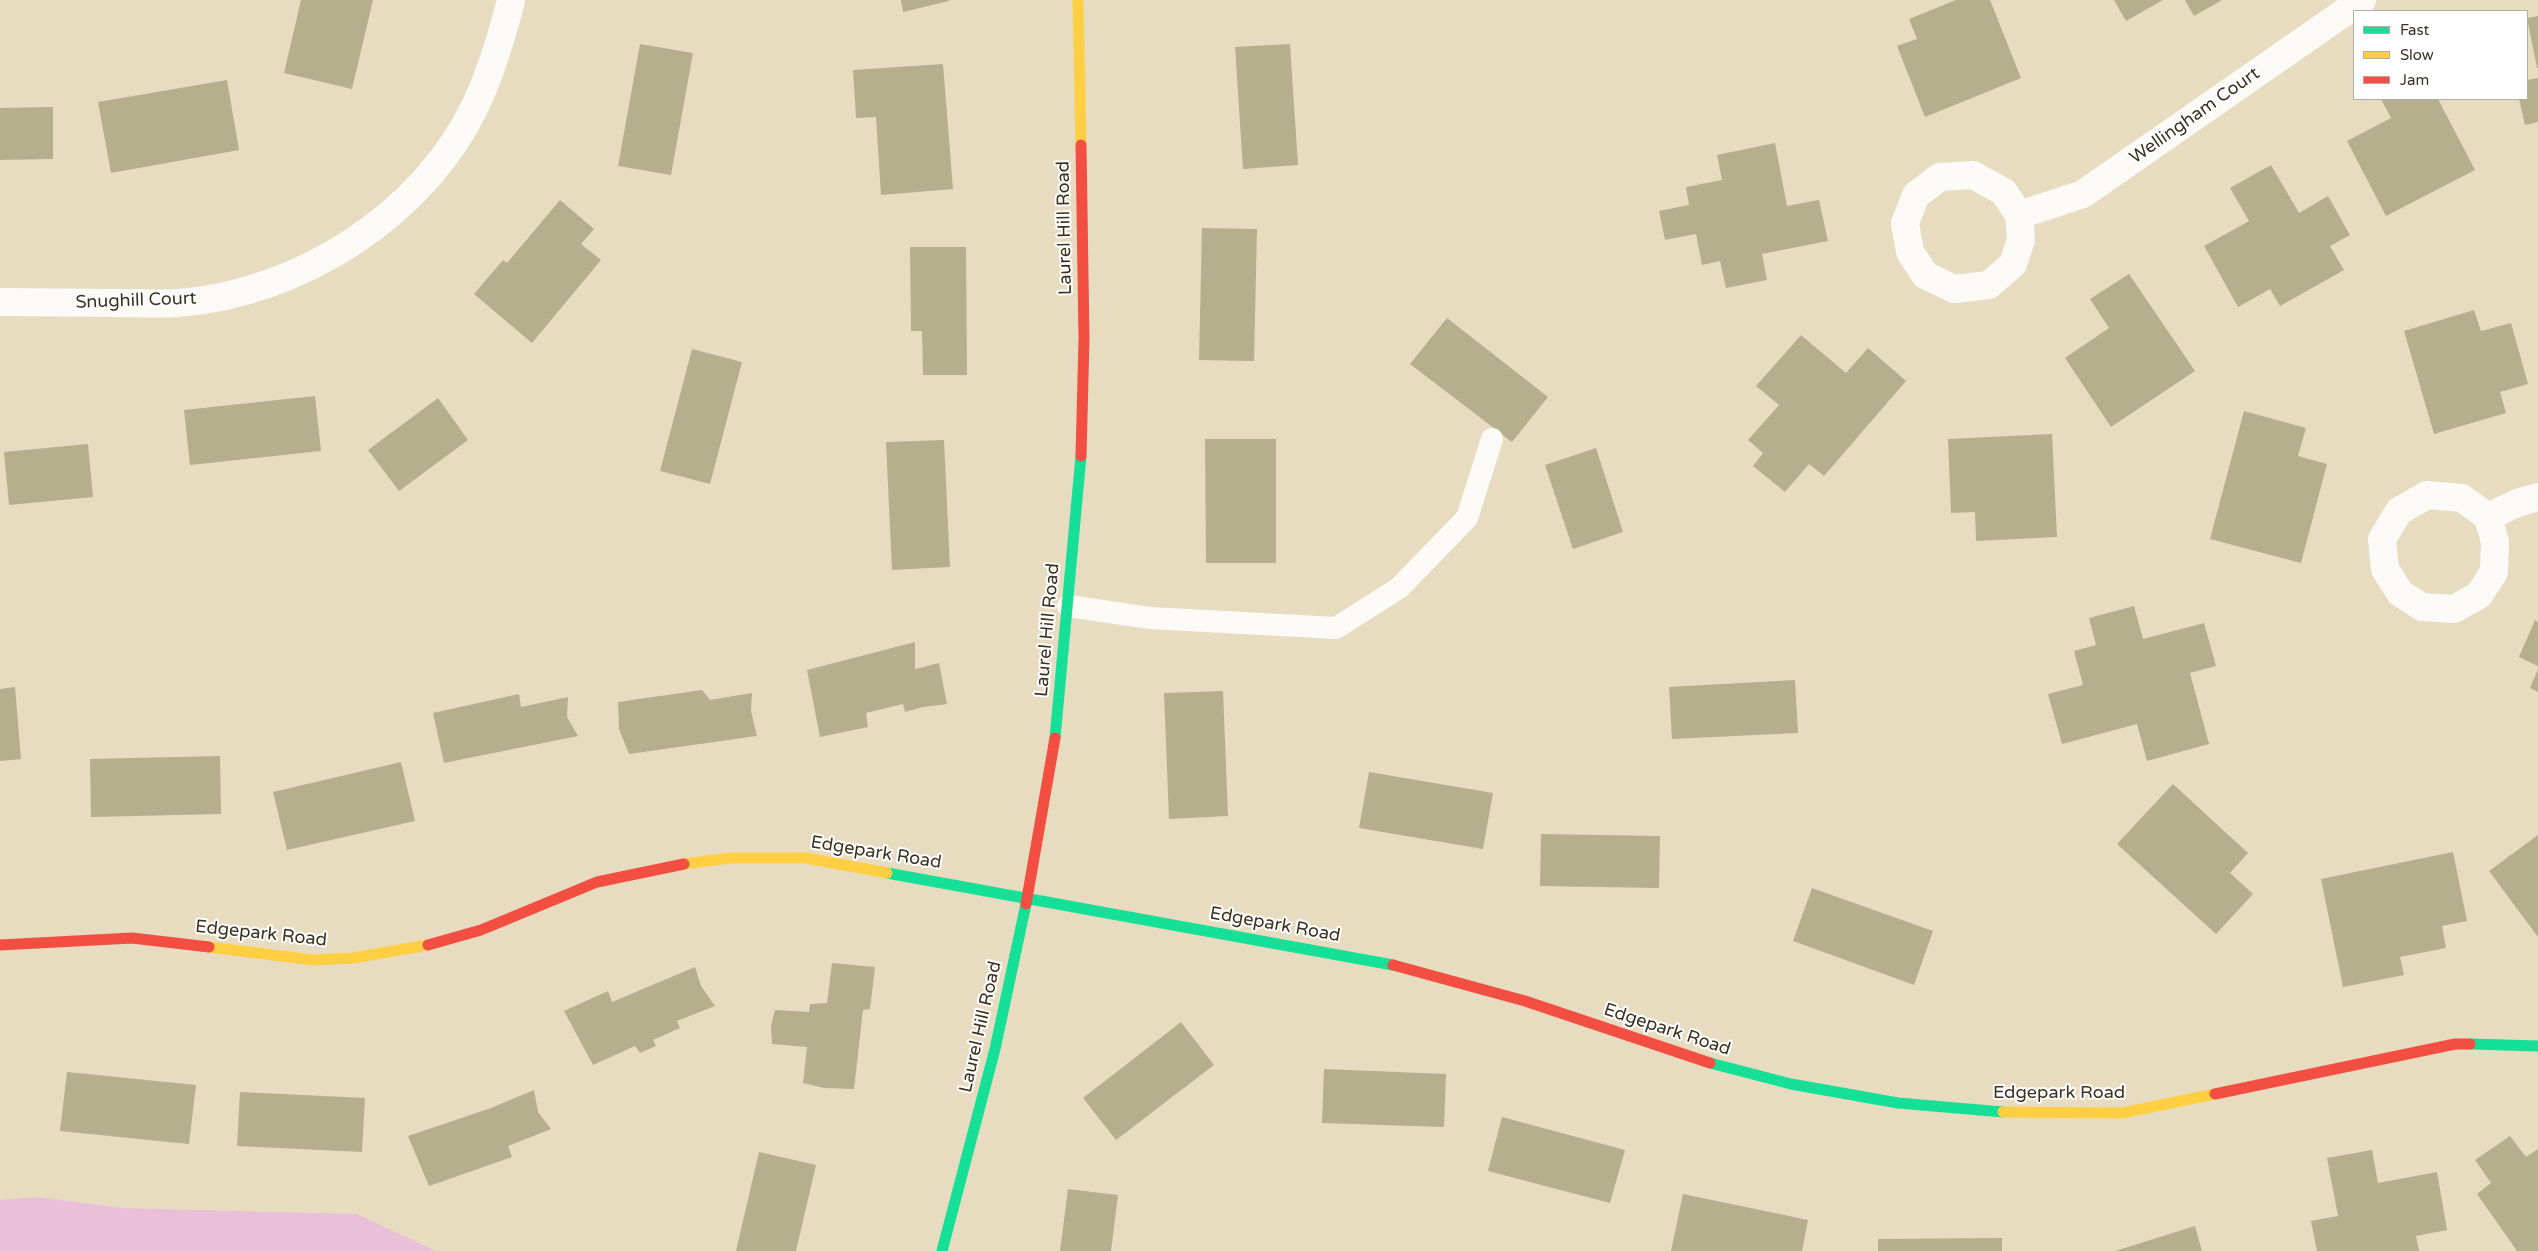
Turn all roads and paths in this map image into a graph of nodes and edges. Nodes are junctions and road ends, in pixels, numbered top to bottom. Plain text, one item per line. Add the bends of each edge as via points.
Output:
1 (511, 0) edge
2 (1078, 0) edge
3 (2362, 0) edge
4 (2019, 215) junction
5 (0, 302) edge
6 (1492, 439) dead end
7 (2538, 496) edge
8 (2488, 517) junction
9 (1068, 606) junction
10 (1027, 897) junction
11 (0, 945) edge
12 (2538, 1046) edge
13 (942, 1251) edge

1 - 5 street, Snughill Court via 498,53 476,105 452,146 417,189 368,232 324,259 281,279 237,294 178,303
2 - 9 street, Laurel Hill Road via 1084,339 1081,456
3 - 4 street, Wellingham Court via 2083,194
4 - 4 street via 2021,240 2012,264 1989,285 1954,289 1925,275 1910,252 1905,223 1916,195 1940,177 1973,175 2004,192
6 - 9 lane via 1467,518 1399,588 1336,628 1150,618
7 - 8 street
8 - 8 street via 2496,542 2494,572 2479,595 2454,609 2422,607 2400,593 2385,569 2382,538 2399,511 2427,495 2462,498
9 - 10 street, Laurel Hill Road via 1056,734
10 - 11 street, Edgepark Road via 806,858 730,858 663,867 597,882 481,930 416,948 354,958 313,960 132,938
10 - 12 street, Edgepark Road via 1399,966 1525,1001 1691,1058 1792,1084 1898,1103 2010,1112 2122,1113 2455,1044
10 - 13 street, Laurel Hill Road via 996,1049

